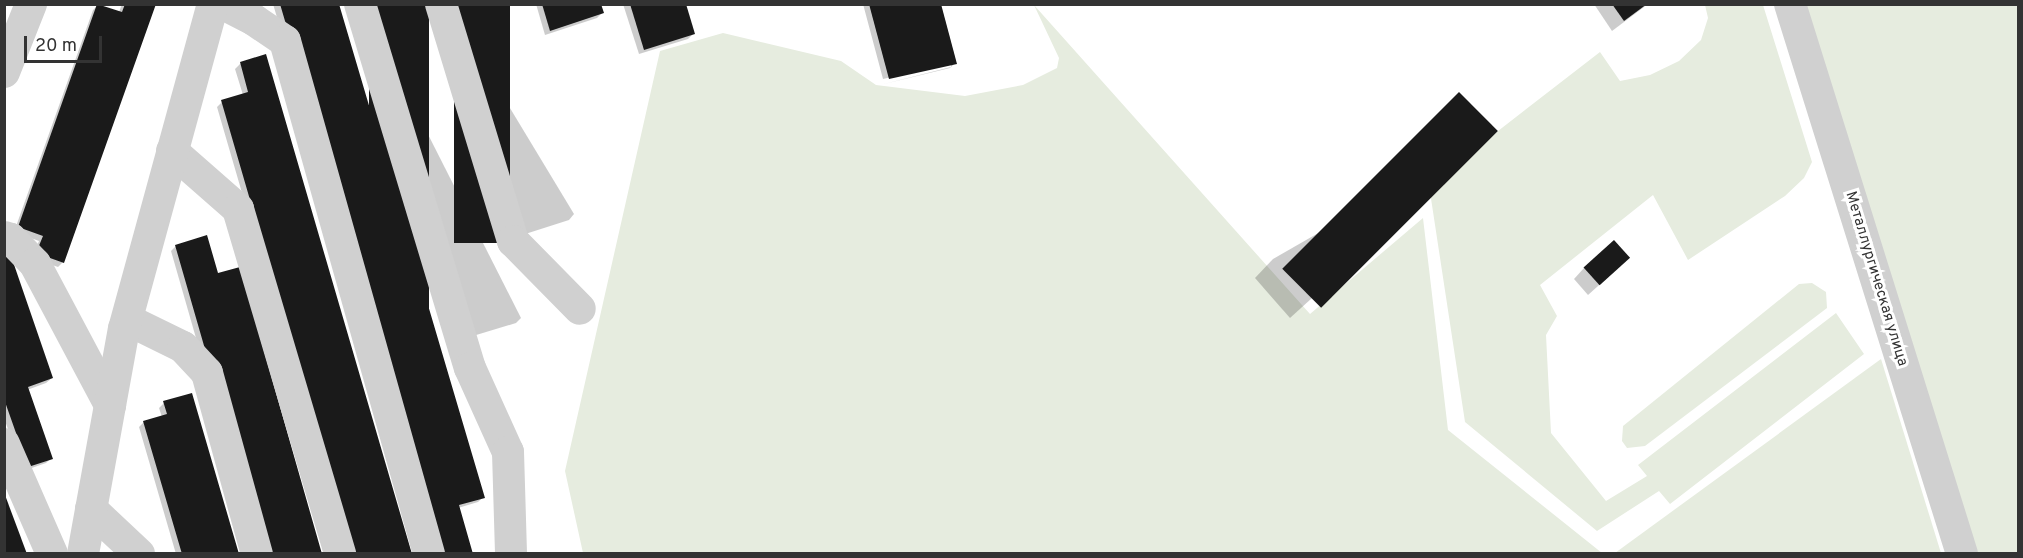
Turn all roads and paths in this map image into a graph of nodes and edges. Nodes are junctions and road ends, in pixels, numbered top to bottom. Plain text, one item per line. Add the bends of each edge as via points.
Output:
1 (30, 4) edge
2 (213, 4) edge
3 (223, 4) edge
4 (360, 4) edge
5 (441, 4) edge
6 (1790, 4) edge
7 (4, 72) edge
8 (172, 151) junction
9 (4, 237) edge
10 (580, 309) dead end
11 (128, 320) junction
12 (110, 405) junction
13 (4, 444) edge
14 (91, 509) junction
15 (52, 554) edge
16 (82, 554) edge
17 (139, 554) edge
18 (257, 554) edge
19 (340, 554) edge
20 (429, 554) edge
21 (511, 554) edge
22 (1962, 554) edge

1 - 7 street
2 - 8 street
3 - 20 street via 285,41
4 - 21 street via 470,368 508,452
5 - 10 street via 513,241
6 - 22 street, Металлургическая улица
8 - 11 street
8 - 19 street via 238,209
9 - 12 street via 35,264
11 - 12 street
11 - 18 street via 183,348 207,373
12 - 14 street
13 - 15 street
14 - 16 street
14 - 17 street

